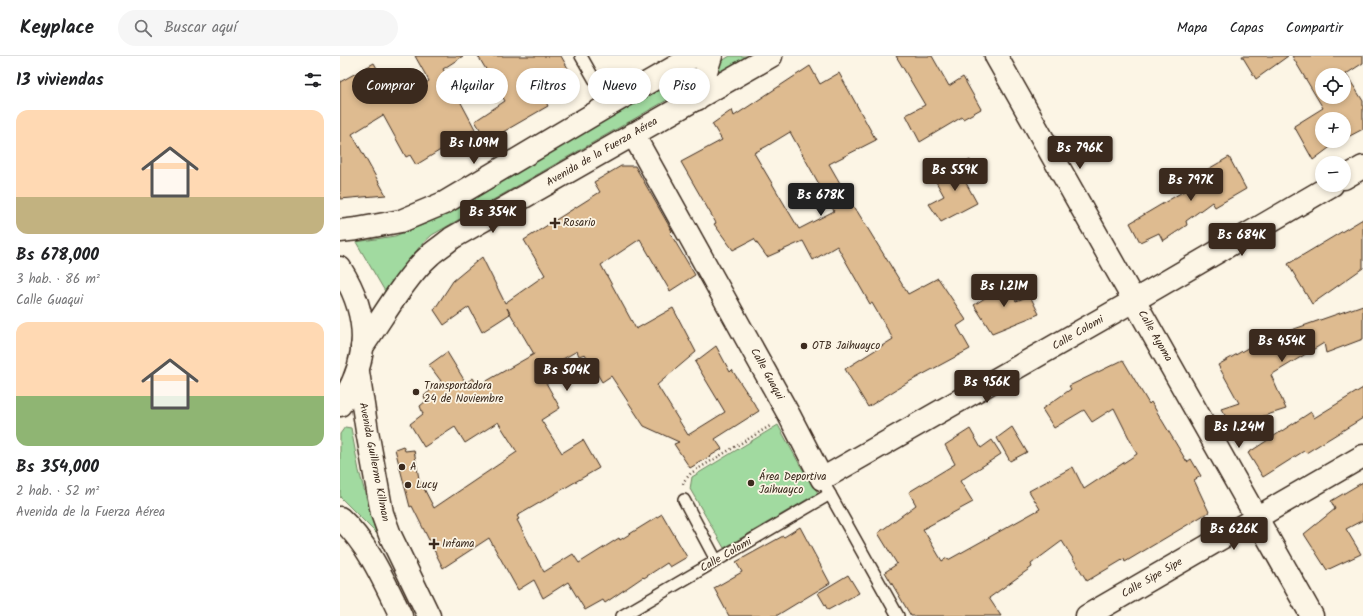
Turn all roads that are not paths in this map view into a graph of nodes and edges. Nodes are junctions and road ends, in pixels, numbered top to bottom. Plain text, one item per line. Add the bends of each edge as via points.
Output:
1 (581, 56) edge
2 (711, 56) edge
3 (771, 56) edge
4 (996, 56) edge
5 (688, 58) edge
6 (707, 68) edge
7 (710, 91) edge
8 (688, 104) edge
9 (609, 105) junction
10 (633, 134) junction
11 (1363, 167) edge
12 (1351, 174) edge
13 (1320, 192) edge
14 (340, 231) edge
15 (340, 268) edge
16 (1135, 300) junction
17 (362, 348) junction
18 (358, 372) junction
19 (340, 405) edge
20 (1363, 456) edge
21 (826, 487) junction
22 (684, 500) road end
23 (340, 518) edge
24 (1258, 518) junction
25 (716, 560) junction
26 (401, 616) edge
27 (429, 616) edge
28 (622, 616) edge
29 (898, 616) edge
30 (1087, 616) edge
31 (1312, 616) edge

1 - 9 lane
2 - 6 street
3 - 7 street, Avenida de la Fuerza Aérea
4 - 16 street, Calle Ayoma
5 - 9 street
8 - 10 street, Avenida de la Fuerza Aérea
9 - 14 street via 444,204 401,221
10 - 17 street, Avenida de la Fuerza Aérea via 452,238 416,270
10 - 21 street, Calle Guaqui via 789,415
11 - 12 street
13 - 16 street, Calle Colomi
15 - 17 street via 356,297 363,330
16 - 21 street, Calle Colomi
16 - 24 street, Calle Ayoma
17 - 18 street
18 - 19 street
18 - 27 street, Avenida Guillermo Killman via 382,513
20 - 24 street, Calle Sipe Sipe
21 - 25 lane, Calle Colomi
21 - 29 lane, Calle Guaqui
22 - 25 lane
23 - 26 street via 364,546
24 - 30 street, Calle Sipe Sipe
24 - 31 street, Calle Ayoma
25 - 28 lane, Calle Colomi

